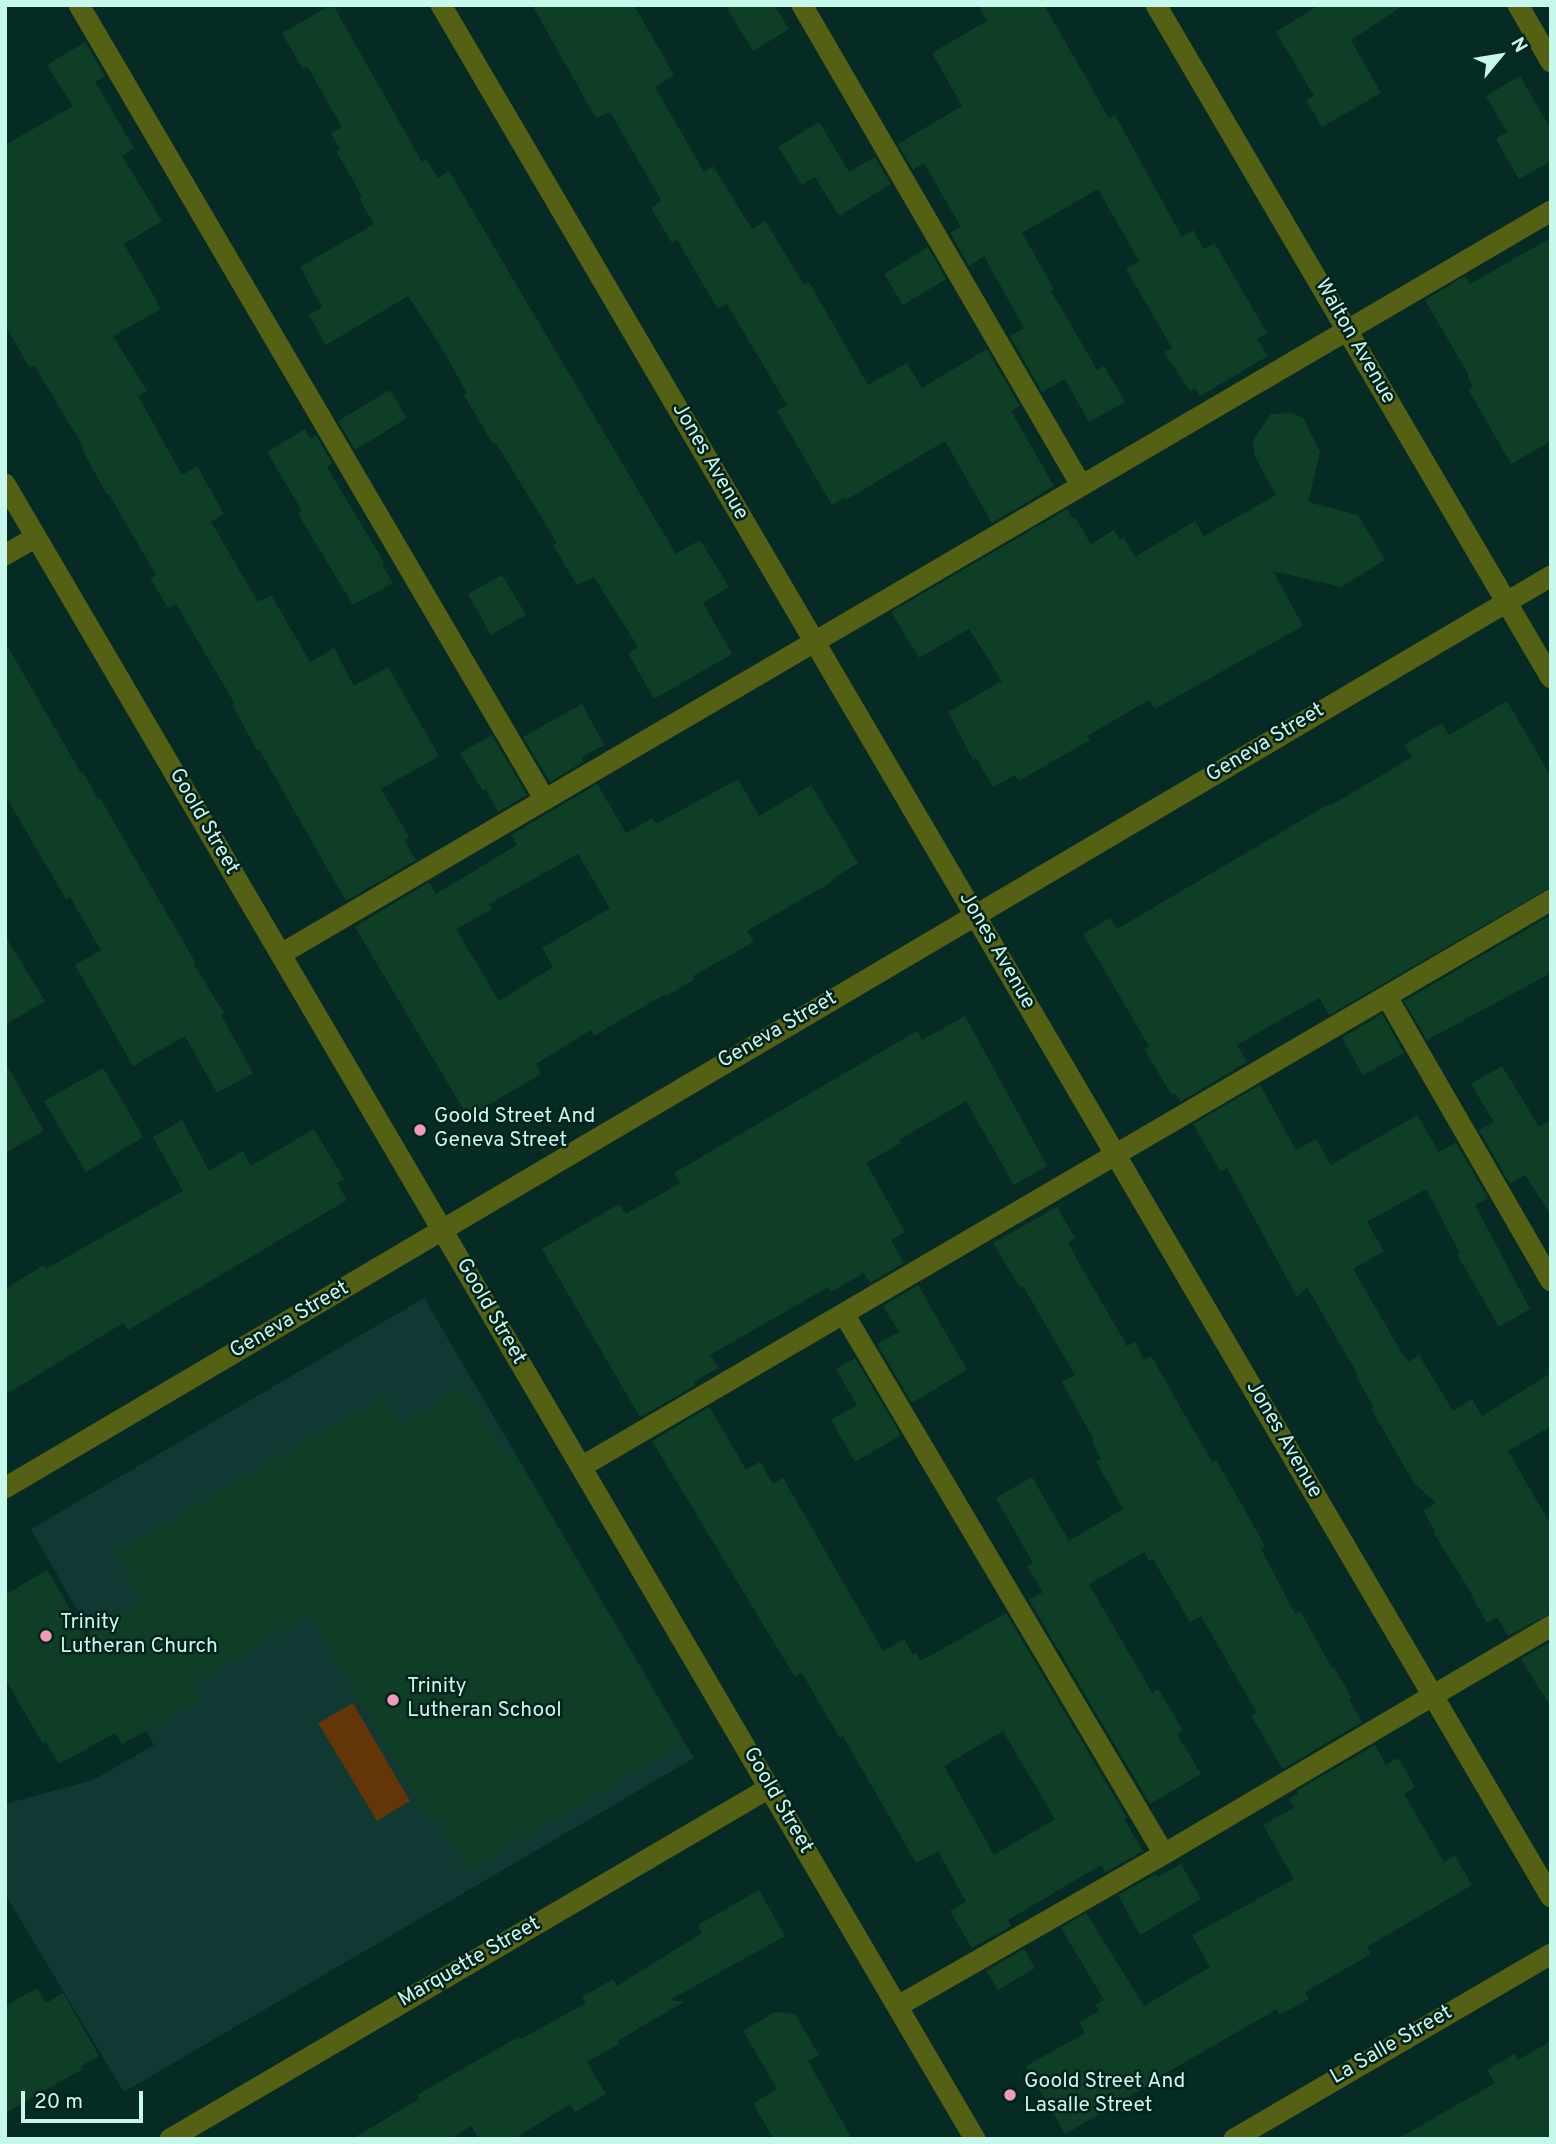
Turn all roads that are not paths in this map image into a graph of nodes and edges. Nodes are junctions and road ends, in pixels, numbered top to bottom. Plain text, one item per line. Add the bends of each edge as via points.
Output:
1 (79, 5) edge
2 (441, 5) edge
3 (802, 5) edge
4 (1156, 5) edge
5 (1518, 5) edge
6 (1551, 62) edge
7 (1551, 211) edge
8 (1346, 329) junction
9 (5, 484) edge
10 (1081, 485) junction
11 (36, 537) junction
12 (5, 555) edge
13 (1551, 576) edge
14 (1506, 602) junction
15 (815, 642) junction
16 (1551, 678) edge
17 (545, 800) junction
18 (1551, 900) edge
19 (975, 915) junction
20 (281, 954) junction
21 (1387, 997) junction
22 (1115, 1154) junction
23 (442, 1229) junction
24 (1551, 1281) edge
25 (844, 1314) junction
26 (581, 1467) junction
27 (5, 1488) edge
28 (1551, 1626) edge
29 (1432, 1695) junction
30 (769, 1788) junction
31 (1164, 1854) junction
32 (1551, 1897) edge
33 (1551, 1954) edge
34 (898, 2006) junction
35 (170, 2139) edge
36 (975, 2139) edge
37 (1234, 2139) edge

1 - 17 street
2 - 15 street, Jones Avenue
3 - 10 street
4 - 8 street, Walton Avenue
5 - 6 street
7 - 8 street
8 - 10 street
8 - 14 street, Walton Avenue
9 - 11 street, Goold Street
10 - 15 street
11 - 12 street
11 - 20 street, Goold Street
13 - 14 street, Geneva Street
14 - 16 street, Walton Avenue
14 - 19 street, Geneva Street
15 - 17 street
15 - 19 street, Jones Avenue
17 - 20 street
18 - 21 street
19 - 22 street, Jones Avenue
19 - 23 street, Geneva Street
20 - 23 street, Goold Street
21 - 22 street
21 - 24 street
22 - 25 street
22 - 29 street, Jones Avenue
23 - 26 street, Goold Street
23 - 27 street, Geneva Street
25 - 26 street
25 - 31 street
26 - 30 street, Goold Street
28 - 29 street
29 - 31 street
29 - 32 street, Jones Avenue
30 - 34 street, Goold Street
30 - 35 street, Marquette Street
31 - 34 street
33 - 37 street, La Salle Street
34 - 36 street, Goold Street

